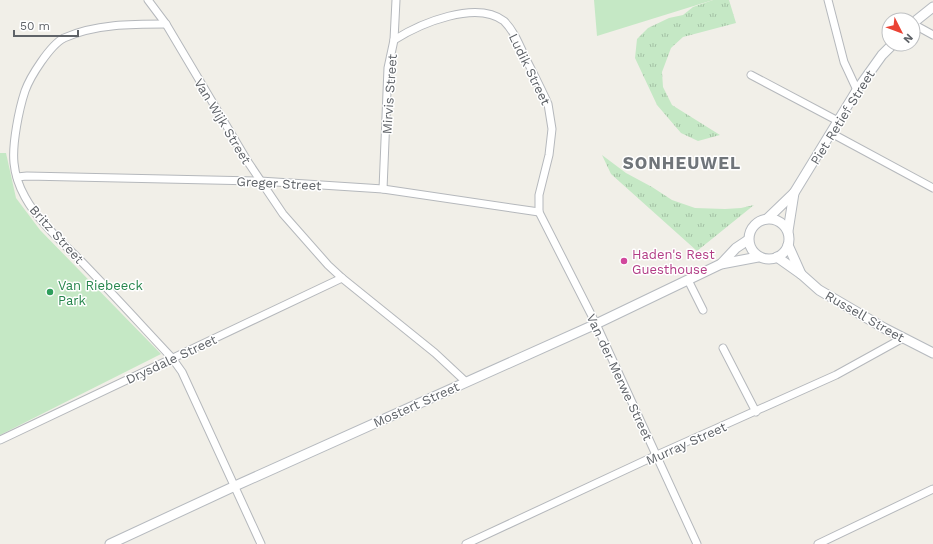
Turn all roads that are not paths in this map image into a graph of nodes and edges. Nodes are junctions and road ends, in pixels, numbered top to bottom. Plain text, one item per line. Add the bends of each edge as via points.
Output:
1 (148, 0) edge
2 (396, 0) edge
3 (828, 0) edge
4 (933, 7) edge
5 (921, 17) edge
6 (166, 24) junction
7 (921, 28) edge
8 (933, 34) edge
9 (394, 40) junction
10 (884, 52) edge
11 (751, 75) dead end
12 (858, 90) junction
13 (838, 121) junction
14 (831, 133) junction
15 (17, 177) junction
16 (260, 181) junction
17 (933, 188) edge
18 (383, 189) junction
19 (794, 193) junction
20 (539, 212) junction
21 (768, 218) junction
22 (788, 231) junction
23 (748, 240) junction
24 (788, 245) junction
25 (758, 257) junction
26 (777, 257) junction
27 (721, 264) junction
28 (801, 274) junction
29 (342, 278) junction
30 (688, 280) junction
31 (703, 310) dead end
32 (596, 324) junction
33 (903, 338) junction
34 (723, 348) dead end
35 (933, 353) edge
36 (172, 358) junction
37 (465, 381) junction
38 (756, 412) junction
39 (0, 440) edge
40 (657, 455) junction
41 (235, 486) junction
42 (933, 489) edge
43 (110, 544) edge
44 (261, 544) edge
45 (466, 544) edge
46 (698, 544) edge
47 (818, 544) edge

1 - 6 street, Van Wijk Street
2 - 9 street, Mirvis Street
3 - 12 street via 844,62
4 - 5 street
6 - 15 street, Britz Street via 112,26 81,32 62,39 50,50 25,90 15,133 14,163
6 - 16 street, Van Wijk Street
7 - 8 street
9 - 18 street, Mirvis Street via 388,68
9 - 20 street, Ludik Street via 433,18 464,10 487,11 502,20 513,32 548,104 551,116 552,129 539,195
10 - 12 street, Piet Retief Street
11 - 13 street
12 - 13 street, Piet Retief Street
13 - 14 street, Piet Retief Street
14 - 17 street
14 - 19 street, Piet Retief Street
15 - 16 street, Greger Street
15 - 36 street, Britz Street via 25,197 44,223
16 - 18 street, Greger Street
16 - 29 street, Van Wijk Street via 283,214
18 - 20 street, Greger Street
19 - 21 street, Piet Retief Street
19 - 22 street, Piet Retief Street
20 - 32 street, Van der Merwe Street
21 - 22 street via 783,224
21 - 23 street via 754,225
22 - 24 street
23 - 25 street via 750,248
23 - 27 street, Mostert Street
24 - 26 street
24 - 28 street, Russell Street
25 - 26 street via 770,260
25 - 27 street, Mostert Street
26 - 28 street, Russell Street
27 - 30 street, Mostert Street
28 - 33 street, Russell Street via 819,290
29 - 36 street, Drysdale Street
29 - 37 street, Van Wijk Street
30 - 31 street
30 - 32 street, Mostert Street
32 - 37 street, Mostert Street
32 - 40 street, Van der Merwe Street
33 - 35 street, Russell Street
33 - 38 street, Murray Street via 836,375
34 - 38 street
36 - 39 street, Drysdale Street
36 - 41 street, Britz Street via 182,372
37 - 41 street, Mostert Street
38 - 40 street, Murray Street
40 - 45 street, Murray Street
40 - 46 street, Van der Merwe Street
41 - 43 street, Mostert Street
41 - 44 street, Britz Street
42 - 47 street

